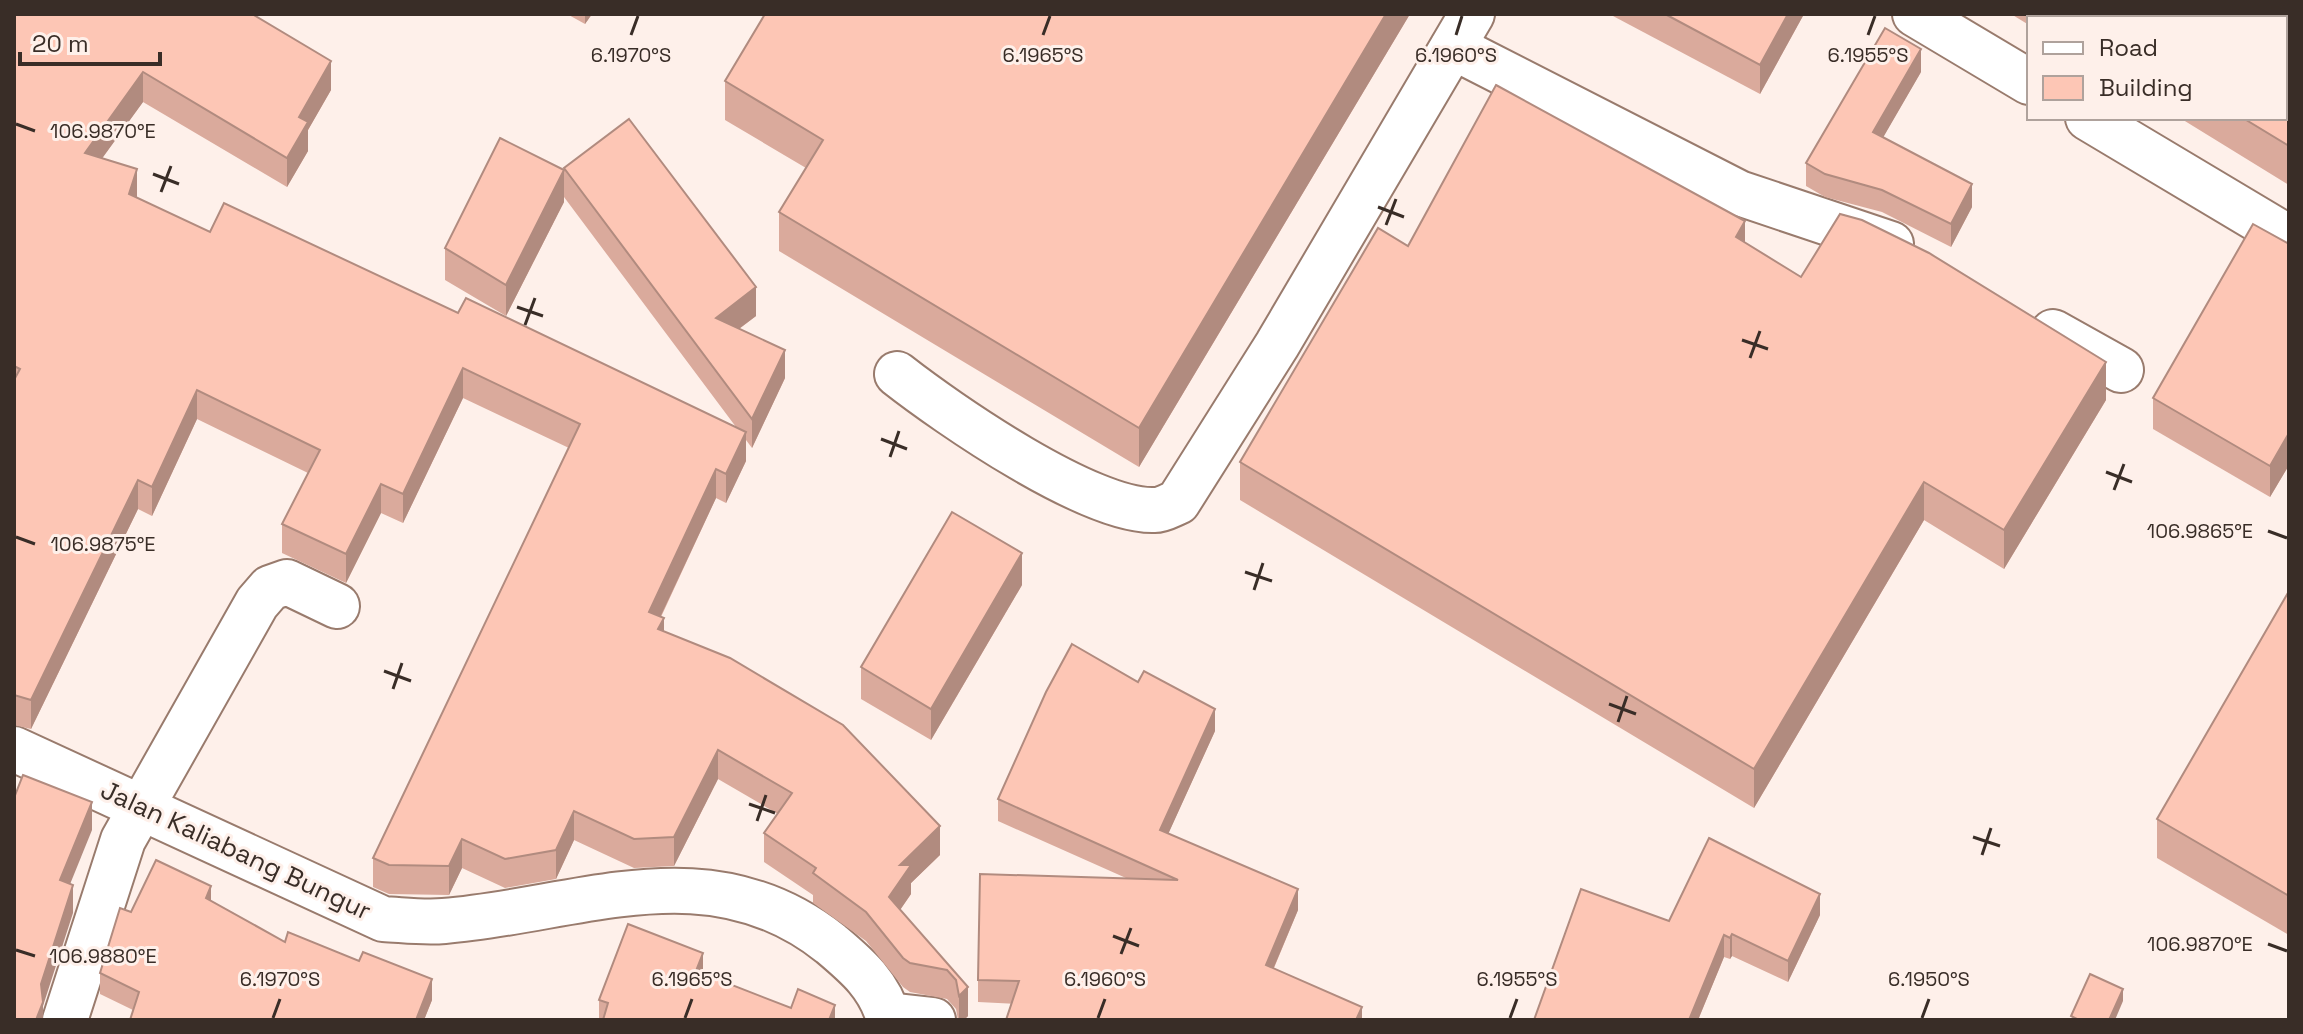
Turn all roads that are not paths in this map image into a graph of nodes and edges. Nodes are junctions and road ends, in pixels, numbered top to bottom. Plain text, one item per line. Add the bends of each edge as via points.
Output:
1 (1915, 14) edge
2 (1462, 31) edge
3 (2027, 81) edge
4 (2091, 120) edge
5 (2289, 238) edge
6 (1931, 264) edge
7 (2013, 309) edge
8 (2121, 370) dead end
9 (897, 374) dead end
10 (337, 606) dead end
11 (14, 749) edge
12 (140, 806) junction
13 (888, 1018) edge
14 (65, 1020) edge
15 (933, 1020) edge

1 - 3 street
2 - 6 street via 1739,193 1871,235
2 - 9 street via 1178,502 1158,510 1133,509 1057,476 978,432
4 - 5 street
7 - 8 street
10 - 12 street via 287,582 270,588
11 - 12 street, Jalan Kaliabang Bungur
12 - 13 street, Jalan Kaliabang Bungur via 383,919 442,921 663,888 743,897 804,923 867,974
12 - 14 street via 123,840
13 - 15 street

